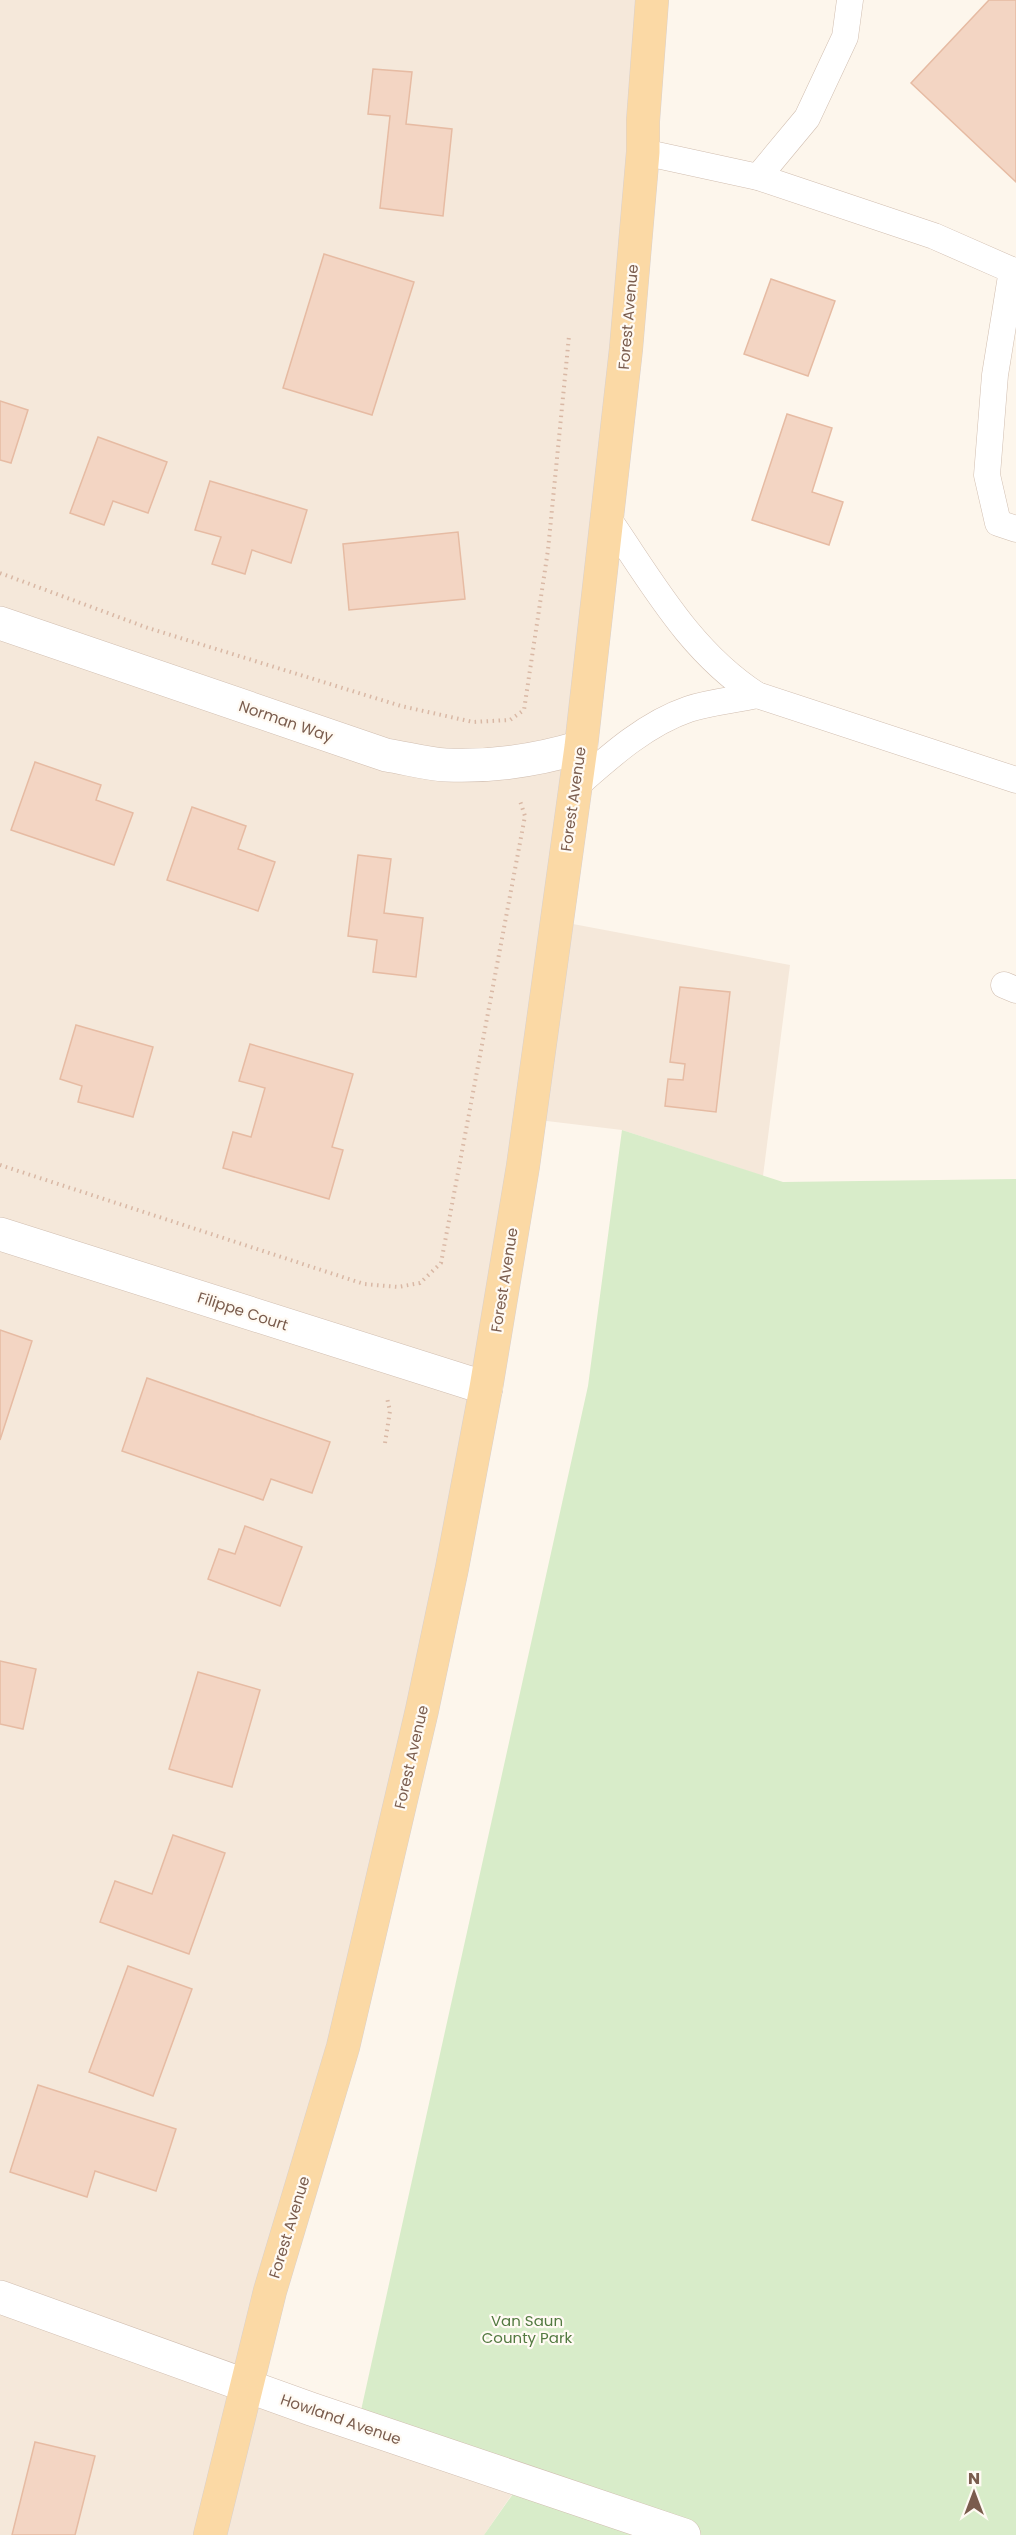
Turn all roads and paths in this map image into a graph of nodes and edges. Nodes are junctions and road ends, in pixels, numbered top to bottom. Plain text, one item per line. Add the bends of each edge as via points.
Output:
1 (652, 0) edge
2 (850, 0) edge
3 (643, 152) junction
4 (758, 177) junction
5 (1014, 271) edge
6 (568, 336) dead end
7 (607, 517) junction
8 (1016, 530) edge
9 (0, 573) edge
10 (0, 623) edge
11 (757, 695) junction
12 (580, 747) junction
13 (1016, 780) edge
14 (575, 787) junction
15 (518, 799) dead end
16 (0, 1165) edge
17 (0, 1234) edge
18 (486, 1388) junction
19 (0, 2297) edge
20 (246, 2386) junction
21 (210, 2535) edge
22 (684, 2535) edge

1 - 3 main road, Forest Avenue
2 - 4 lane via 845,37 807,118
3 - 4 lane
3 - 7 main road, Forest Avenue
4 - 5 lane via 934,236
5 - 8 lane via 995,375 987,475 998,523
6 - 9 path via 548,550 524,710 510,720 473,722 401,706 148,628
7 - 11 lane via 691,639 732,678
7 - 12 main road, Forest Avenue
10 - 12 street, Norman Way via 386,755 445,765 505,763
11 - 13 lane
11 - 14 lane via 689,709 645,731
12 - 14 main road, Forest Avenue
14 - 18 main road, Forest Avenue via 523,1166
15 - 16 path via 525,816 441,1263 420,1283 398,1287 364,1284
17 - 18 street, Filippe Court
18 - 20 main road, Forest Avenue via 427,1689 343,2048 270,2291
19 - 20 street, Howland Avenue
20 - 21 main road, Forest Avenue
20 - 22 street, Howland Avenue

